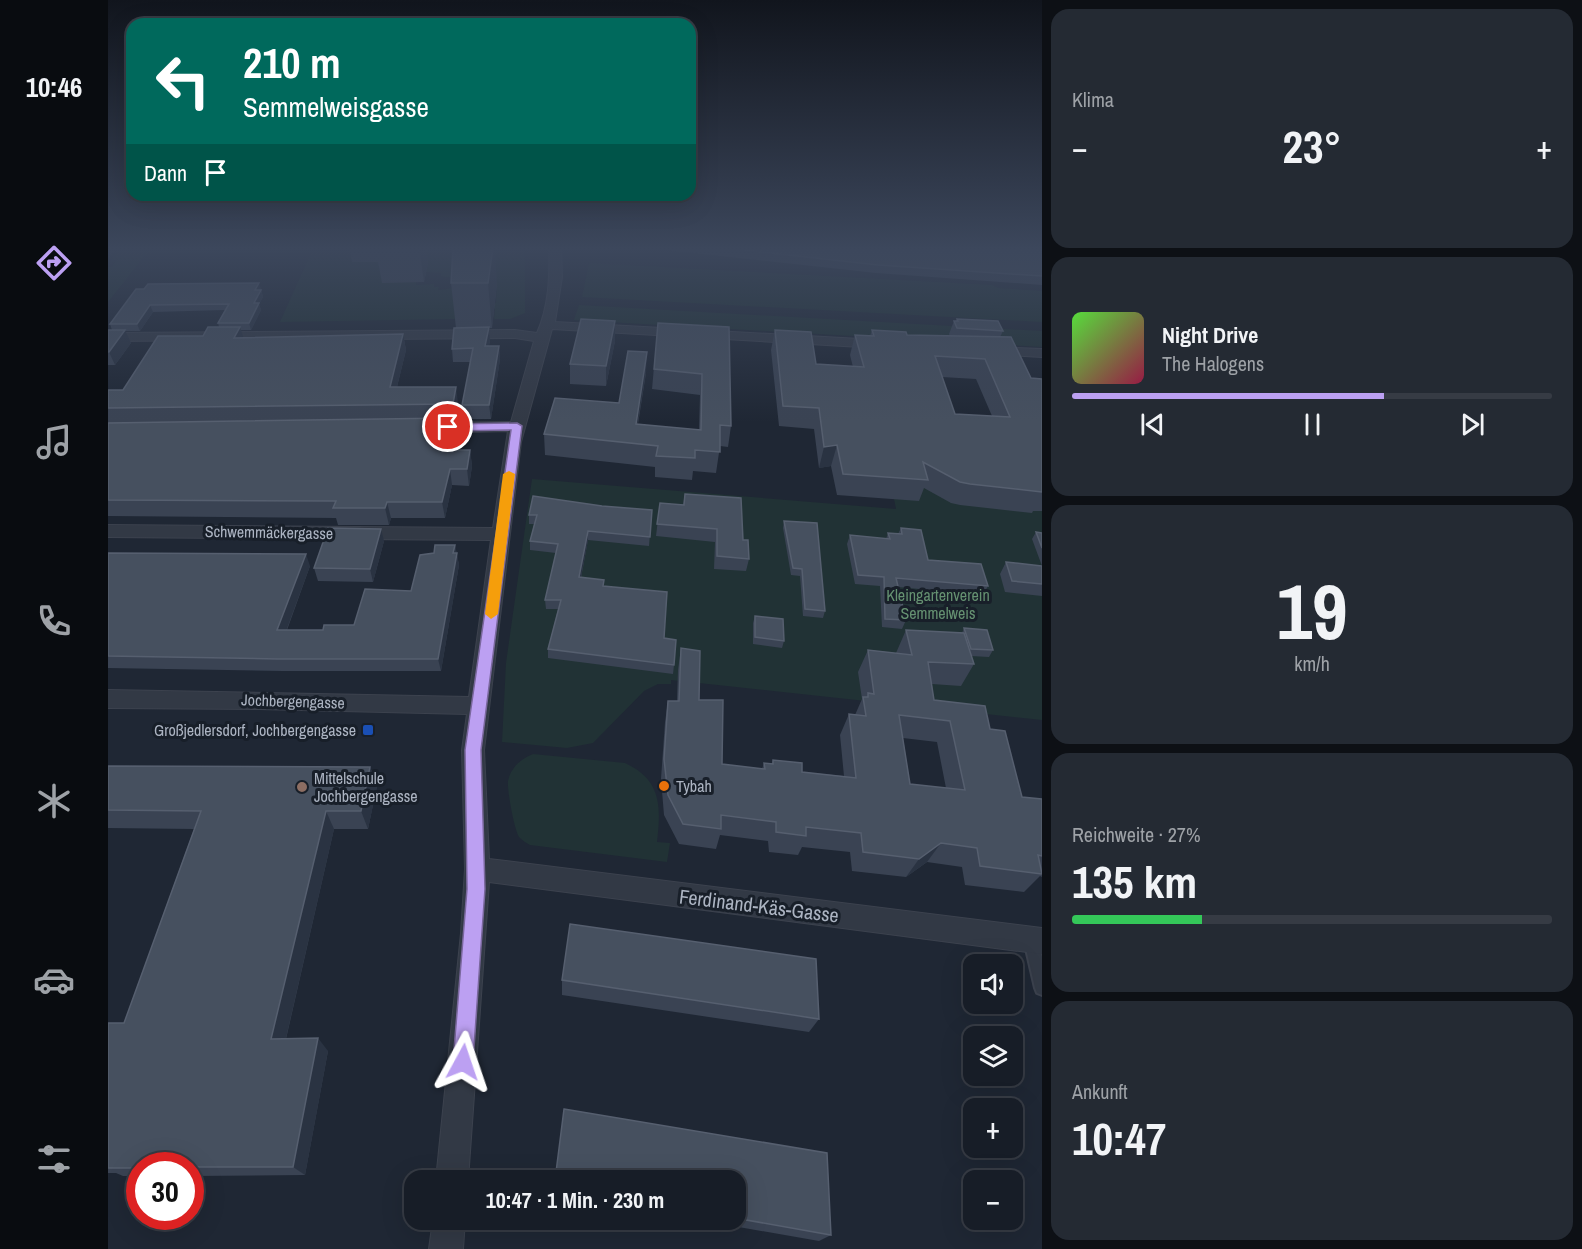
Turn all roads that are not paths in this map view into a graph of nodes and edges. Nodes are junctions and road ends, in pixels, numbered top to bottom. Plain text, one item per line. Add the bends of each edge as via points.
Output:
1 (550, 305) edge
2 (545, 332) junction
3 (108, 337) edge
4 (889, 345) edge
5 (981, 350) edge
6 (1042, 353) edge
7 (517, 426) junction
8 (412, 428) edge
9 (108, 531) edge
10 (502, 534) junction
11 (108, 699) edge
12 (479, 706) junction
13 (477, 869) junction
14 (1036, 940) edge
15 (1042, 988) edge
16 (453, 1170) edge
17 (447, 1230) edge
18 (446, 1249) edge

1 - 2 street
2 - 3 street
2 - 4 street
2 - 7 street
5 - 6 street
7 - 8 street
7 - 10 street
9 - 10 street, Schwemmäckergasse
10 - 12 street
11 - 12 street, Jochbergengasse
12 - 13 street via 473,750
13 - 14 street, Ferdinand-Käs-Gasse
13 - 16 street
14 - 15 lane
17 - 18 street

